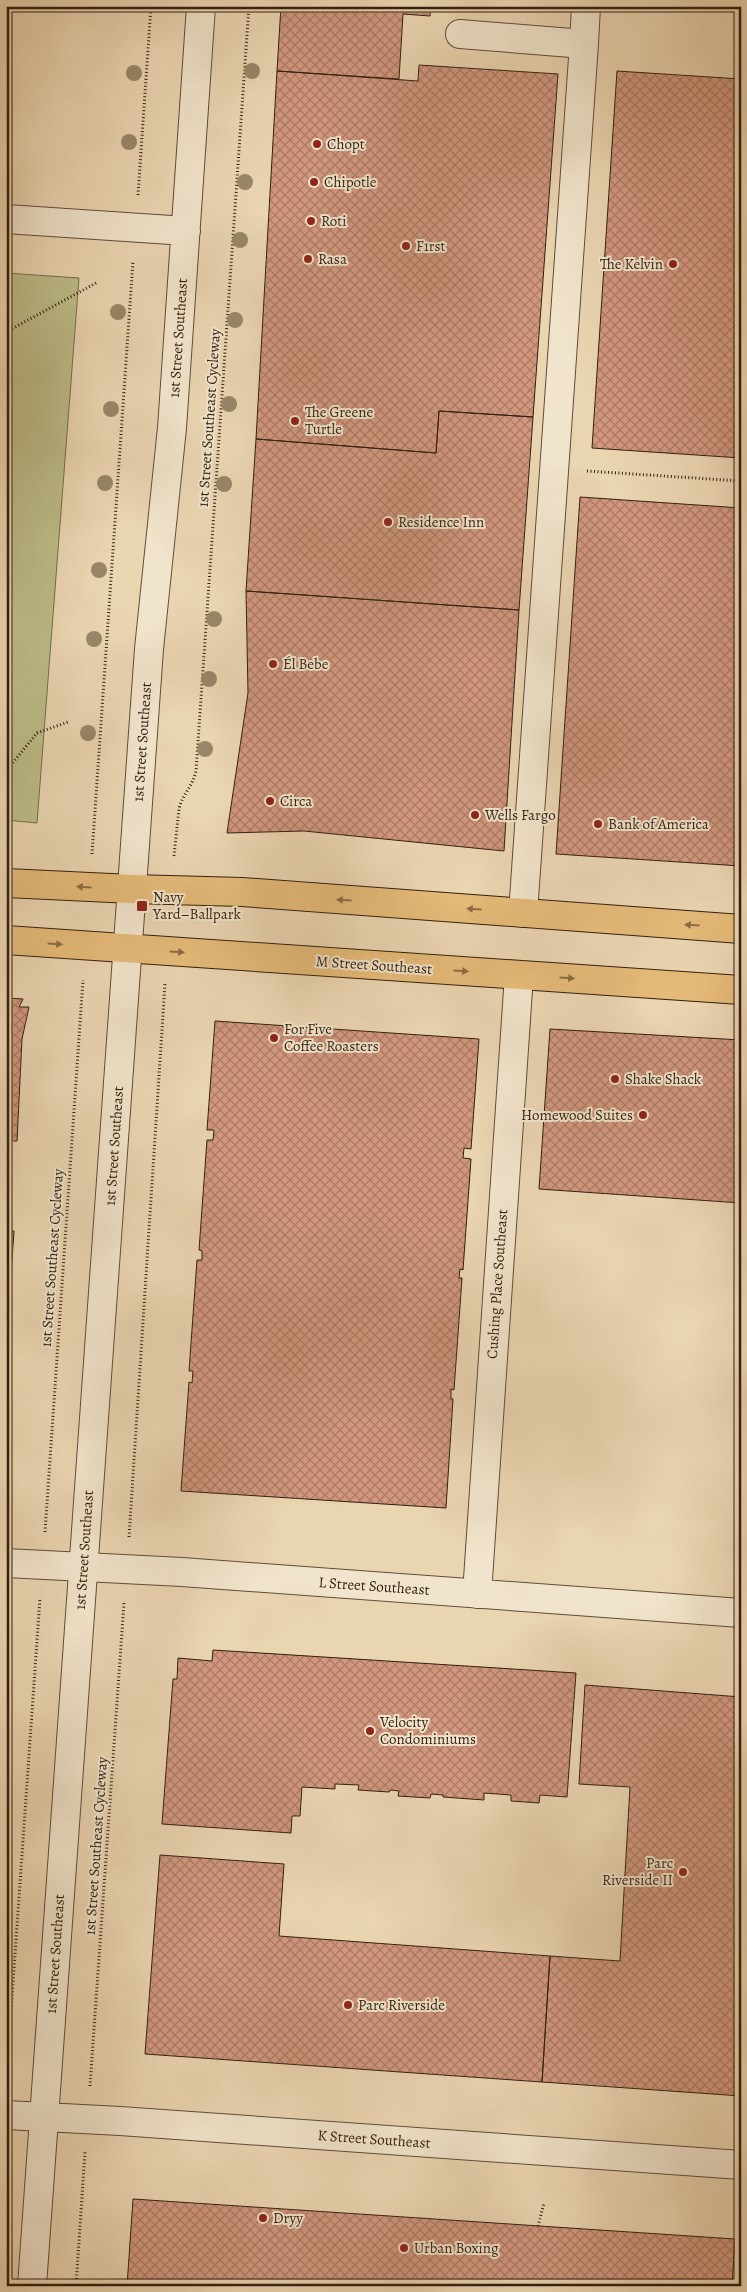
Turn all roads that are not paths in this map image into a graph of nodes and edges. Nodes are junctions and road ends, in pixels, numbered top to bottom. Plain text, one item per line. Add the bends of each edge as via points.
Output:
1 (201, 6) edge
2 (586, 6) edge
3 (460, 34) dead end
4 (584, 44) junction
5 (6, 219) edge
6 (186, 232) junction
7 (6, 883) edge
8 (132, 890) junction
9 (523, 913) junction
10 (741, 929) edge
11 (6, 940) edge
12 (128, 948) junction
13 (519, 975) junction
14 (741, 990) edge
15 (6, 1563) edge
16 (83, 1567) junction
17 (476, 1594) junction
18 (741, 1613) edge
19 (6, 2115) edge
20 (44, 2117) junction
21 (741, 2165) edge
22 (32, 2286) edge

1 - 6 street, 1st Street Southeast
2 - 4 street
3 - 4 street
4 - 9 street
5 - 6 street
6 - 8 street, 1st Street Southeast via 172,428 149,649
8 -> 7 main road
9 -> 8 main road via 242,892
8 - 12 street, 1st Street Southeast
10 -> 9 main road
11 -> 12 main road, M Street Southeast
12 -> 13 main road, M Street Southeast
12 - 16 street, 1st Street Southeast
13 -> 14 main road, M Street Southeast
13 - 17 street, Cushing Place Southeast
15 - 16 street, L Street Southeast
16 - 17 street, L Street Southeast
16 - 20 street, 1st Street Southeast
17 - 18 street, L Street Southeast
19 - 20 street, K Street Southeast
20 - 21 street, K Street Southeast
20 - 22 street, 1st Street Southeast

